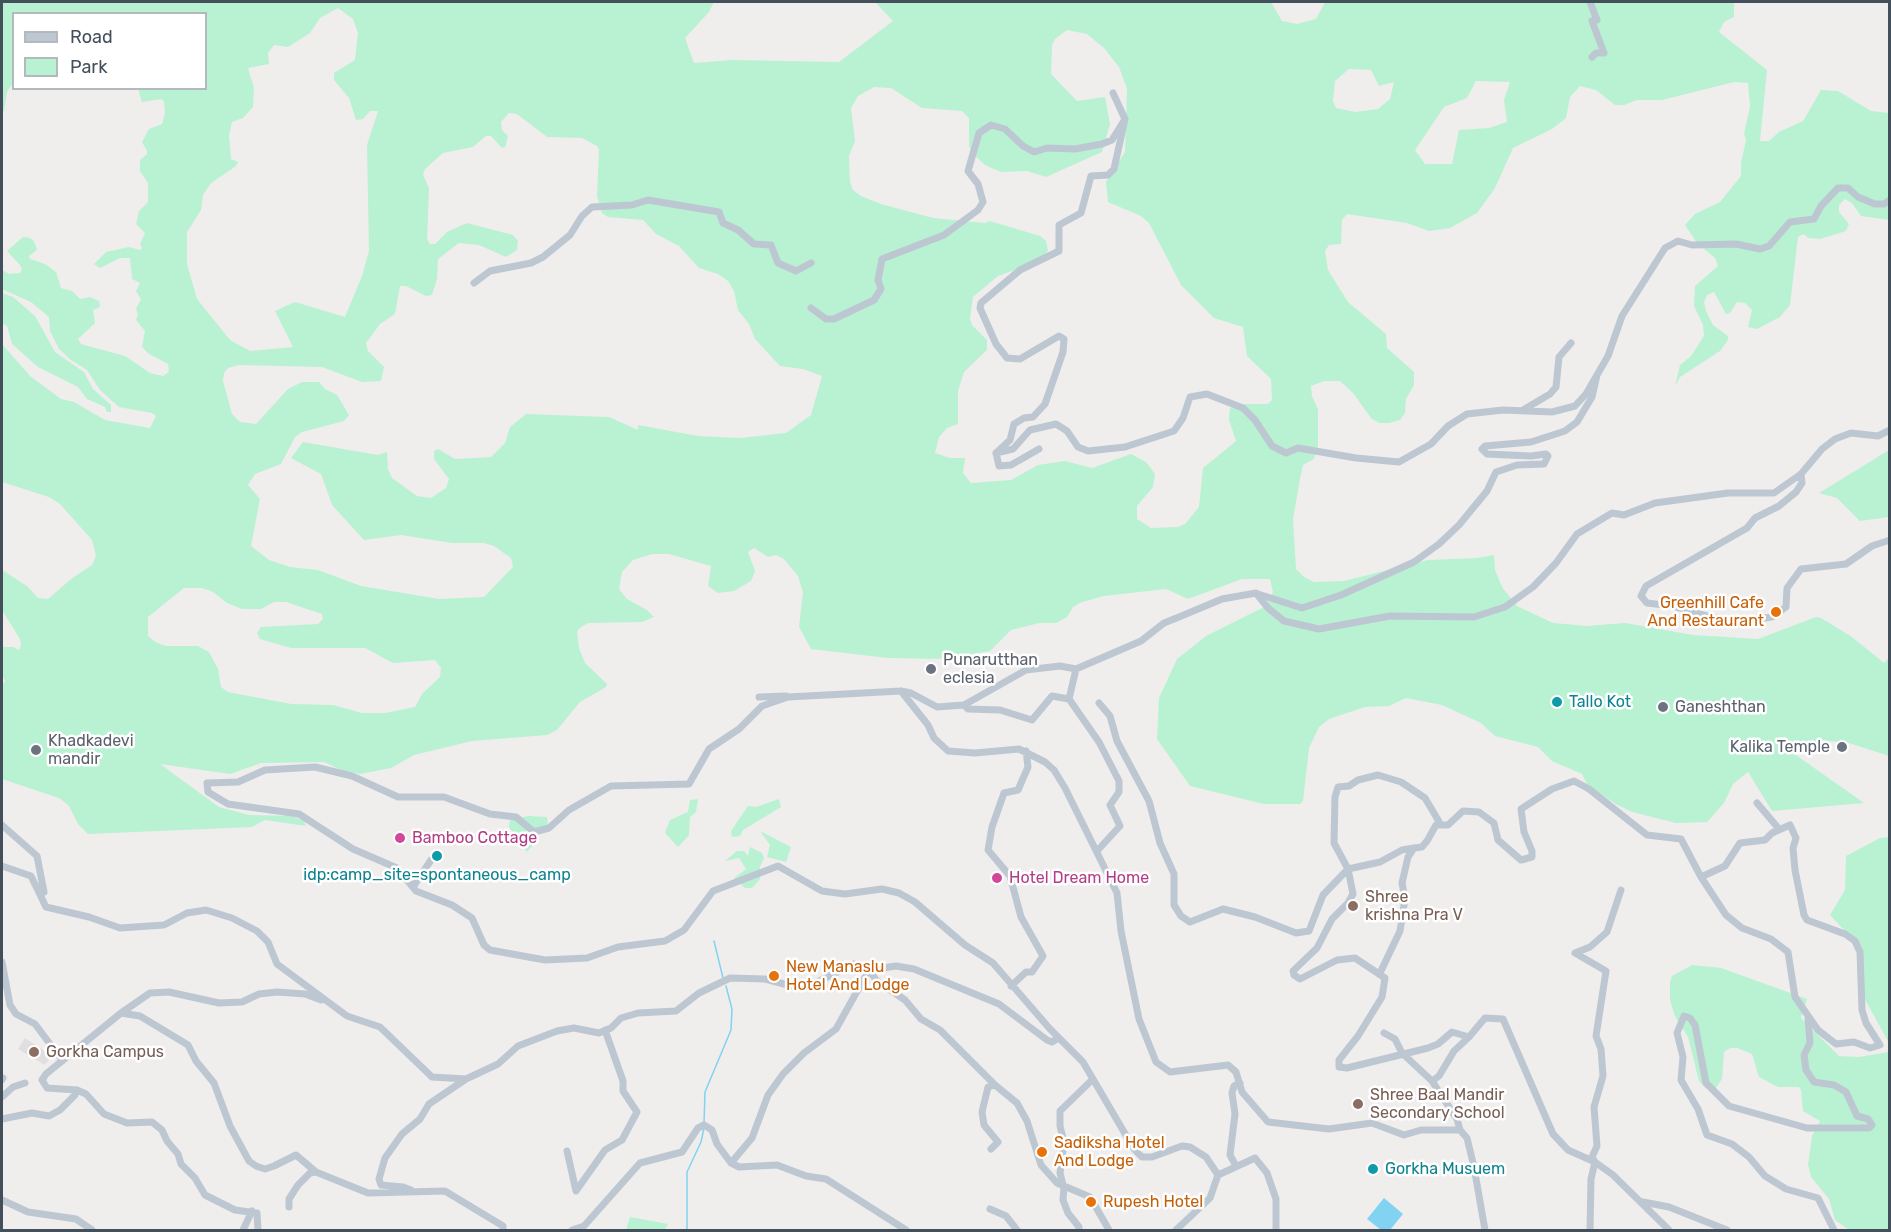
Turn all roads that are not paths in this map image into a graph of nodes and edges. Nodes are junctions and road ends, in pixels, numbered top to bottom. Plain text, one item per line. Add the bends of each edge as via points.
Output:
1 (1590, 2) edge
2 (1593, 57) dead end
3 (1113, 93) dead end
4 (1125, 119) junction
5 (1890, 200) edge
6 (811, 263) dead end
7 (474, 283) dead end
8 (811, 308) dead end
9 (1571, 344) dead end
10 (1597, 375) junction
11 (1520, 411) junction
12 (1890, 430) edge
13 (1039, 449) dead end
14 (996, 453) junction
15 (1801, 474) junction
16 (1890, 540) edge
17 (1256, 593) junction
18 (1076, 669) junction
19 (901, 691) junction
20 (759, 697) dead end
21 (788, 697) junction
22 (1069, 699) junction
23 (1099, 704) dead end
24 (964, 705) junction
25 (1026, 751) junction
26 (1757, 803) dead end
27 (2, 825) edge
28 (1441, 825) junction
29 (1779, 829) junction
30 (1414, 848) junction
31 (1097, 850) junction
32 (431, 860) dead end
33 (2, 866) edge
34 (1348, 868) junction
35 (1701, 877) junction
36 (413, 887) junction
37 (1621, 890) dead end
38 (46, 907) junction
39 (2, 962) edge
40 (869, 970) junction
41 (1380, 973) junction
42 (1011, 986) junction
43 (332, 1005) junction
44 (121, 1013) junction
45 (1808, 1018) junction
46 (605, 1030) junction
47 (1384, 1033) dead end
48 (1469, 1037) junction
49 (1058, 1038) junction
50 (1402, 1053) junction
51 (62, 1060) junction
52 (466, 1079) junction
53 (1093, 1080) junction
54 (1432, 1081) junction
55 (24, 1083) dead end
56 (1240, 1083) junction
57 (995, 1085) junction
58 (77, 1090) junction
59 (2, 1097) edge
60 (2, 1119) edge
61 (1460, 1130) junction
62 (991, 1149) dead end
63 (567, 1151) dead end
64 (1595, 1162) junction
65 (731, 1163) junction
66 (1236, 1166) junction
67 (316, 1172) junction
68 (1218, 1175) junction
69 (1063, 1186) junction
70 (414, 1191) junction
71 (2, 1200) edge
72 (1640, 1201) junction
73 (289, 1207) dead end
74 (990, 1209) dead end
75 (252, 1211) junction
76 (92, 1230) edge
77 (243, 1230) edge
78 (258, 1230) edge
79 (504, 1230) edge
80 (572, 1230) edge
81 (906, 1230) edge
82 (1017, 1230) edge
83 (1078, 1230) edge
84 (1109, 1230) edge
85 (1176, 1230) edge
86 (1276, 1230) edge
87 (1485, 1230) edge
88 (1590, 1230) edge
89 (1669, 1230) edge
90 (1726, 1230) edge
91 (1834, 1230) edge

1 - 2 street via 1597,20 1592,21 1604,53
3 - 4 street
4 - 8 street via 1112,140 1102,144 1035,152 1005,129 991,125 979,133 968,171 978,184 983,202 978,210 944,235 882,259 878,280 881,289 874,300 834,319 826,319
4 - 14 street via 1114,169 1108,174 1090,176 1081,213 1059,225 1059,251 1020,270 981,303 996,344 1007,358 1020,359 1059,336 1064,339 1064,352 1045,404 1032,417 1014,424 1010,440
5 - 10 street via 1875,204 1848,188 1838,188 1814,219 1790,222 1776,240 1760,249 1678,241 1657,258 1644,285 1627,306
6 - 7 street via 796,271 778,263 771,245 754,244 723,223 719,212 648,200 592,207 570,236 543,257 490,271
9 - 11 street via 1559,357 1556,387
10 - 11 street via 1575,406 1552,412
10 - 17 street via 1586,409 1565,431 1531,442 1482,449 1487,454 1548,456 1544,464 1517,465 1496,472 1486,492 1459,525 1414,562 1302,608
11 - 14 street via 1467,414 1431,444 1399,462 1298,448 1286,453 1272,446 1243,408 1207,394 1190,397 1174,431 1125,447 1088,451 1078,447 1067,431 1056,424 1030,430 1013,448
12 - 15 street via 1878,436 1851,433 1835,439
13 - 14 street via 1011,465 999,466
15 - 16 street via 1802,483 1796,492 1779,506 1646,586 1641,596 1647,603 1730,621 1772,617 1786,607 1787,588 1801,569 1846,564 1872,546
15 - 17 street via 1774,493 1728,493 1655,503 1624,515 1612,513 1577,534 1533,587 1505,607 1474,617 1390,616 1319,629 1284,621
17 - 18 street via 1222,599 1179,616 1141,641
18 - 22 street
18 - 24 street via 1026,669
19 - 21 street
19 - 24 street via 937,707
19 - 25 street via 934,738 948,751
20 - 21 street
21 - 36 street via 762,706 739,729 709,749 689,784 611,786 569,810 549,828 534,832 516,817 490,814 444,797 398,797 352,776 315,767 265,770 237,782 207,783 207,792 228,804 299,814 359,852 397,868
22 - 24 street via 1052,696 1032,720
22 - 31 street via 1099,742 1119,781 1119,792 1110,805 1120,826
23 - 34 street via 1110,716 1117,741 1149,801 1160,843 1174,874 1174,905 1190,922 1223,909 1303,933 1309,931 1323,895
25 - 31 street via 1054,770
25 - 42 street via 1028,767 1018,789 1004,793 988,844 989,855 1010,876 1021,917 1043,956 1032,972 1026,972
26 - 29 street
27 - 38 street via 37,856
28 - 30 street via 1436,825 1422,847
28 - 34 street via 1425,798 1385,776 1338,787 1334,843
28 - 35 street via 1448,825 1463,811 1479,812 1494,823 1498,840 1512,854 1521,860 1532,857 1521,809 1552,789 1574,781 1647,835 1681,839
29 - 35 street via 1765,840 1740,843 1725,866
29 - 45 street via 1790,825 1796,838 1795,870 1807,920 1855,941 1860,952 1862,1010 1880,1045 1870,1048 1854,1042 1836,1044
30 - 34 street via 1380,862
30 - 41 street via 1404,869 1400,931
31 - 56 street via 1119,901 1121,931 1139,1019 1156,1062 1170,1072 1228,1065
32 - 36 street
33 - 38 street via 31,876
34 - 41 street via 1353,894 1332,919 1317,948 1293,971 1294,975 1300,979 1349,957
35 - 45 street via 1726,915 1788,952 1795,997
36 - 42 street via 472,918 490,950 564,960 675,937 713,891 778,866 822,891 845,894 882,889 899,893 993,963
37 - 64 street via 1607,932 1590,947 1575,953 1606,971 1596,1036 1603,1076 1594,1107
38 - 43 street via 120,928 164,925 187,913 206,910 232,918 257,931 268,942 278,964
39 - 51 street via 10,1005 16,1014 35,1024
40 - 46 street via 854,964 815,983 792,986 765,979 730,978 699,993 676,1011 638,1013 621,1018
40 - 49 street via 896,966 914,969 999,1004 1047,1040
40 - 57 street via 921,1019 940,1030
40 - 65 street via 836,1029 804,1053 778,1081 768,1095 752,1138
41 - 50 street via 1386,984 1382,997 1338,1065 1347,1068
42 - 49 street
43 - 44 street via 296,994 259,994 242,1002 219,1003 169,992 150,993
43 - 52 street via 347,1016 380,1027 432,1077
44 - 51 street
44 - 67 street via 140,1016 188,1045 214,1083 230,1126 249,1161 265,1169 296,1155
45 - 91 street via 1806,1070 1814,1082 1834,1085 1846,1092 1857,1116 1868,1119 1872,1125 1869,1128 1807,1128 1729,1106 1706,1083 1695,1025 1684,1016 1677,1033 1683,1057 1682,1080 1707,1135 1732,1144 1765,1176 1786,1189 1818,1198
46 - 52 street via 557,1031 518,1046 498,1064
46 - 63 street via 623,1091 636,1112 622,1140 605,1150 576,1191
47 - 50 street via 1395,1039
48 - 50 street via 1452,1032 1438,1044
48 - 54 street
48 - 64 street via 1485,1018 1503,1019 1553,1134 1568,1150
49 - 53 street via 1083,1062
50 - 54 street
51 - 58 street via 46,1074 43,1085
52 - 70 street via 429,1104 385,1158 381,1185
53 - 68 street via 1142,1157 1190,1147 1206,1157
53 - 69 street via 1060,1111
54 - 61 street
55 - 59 street
56 - 61 street via 1252,1106 1268,1122 1276,1124 1329,1130 1372,1123 1404,1135 1421,1130
56 - 66 street via 1234,1086 1233,1093 1235,1114 1230,1155
57 - 62 street via 988,1087 982,1112 984,1125 998,1142
57 - 69 street via 1017,1103 1041,1165
58 - 60 street via 49,1116 32,1113
58 - 75 street via 104,1114 127,1123 152,1122 162,1130 205,1195 235,1210
61 - 87 street via 1467,1138
64 - 72 street
64 - 88 street
65 - 80 street via 709,1126 701,1126 682,1152 640,1163 584,1226
65 - 81 street via 739,1167 777,1165 826,1179
66 - 68 street
66 - 86 street via 1255,1158 1267,1173 1276,1199
67 - 70 street via 368,1193
67 - 73 street via 298,1185 289,1199
68 - 85 street via 1210,1198
69 - 83 street via 1063,1200
69 - 84 street via 1090,1197
70 - 79 street via 445,1191
71 - 76 street via 28,1212 76,1219
72 - 89 street
72 - 90 street via 1669,1207
74 - 82 street via 1006,1216
75 - 77 street
75 - 78 street via 258,1213

